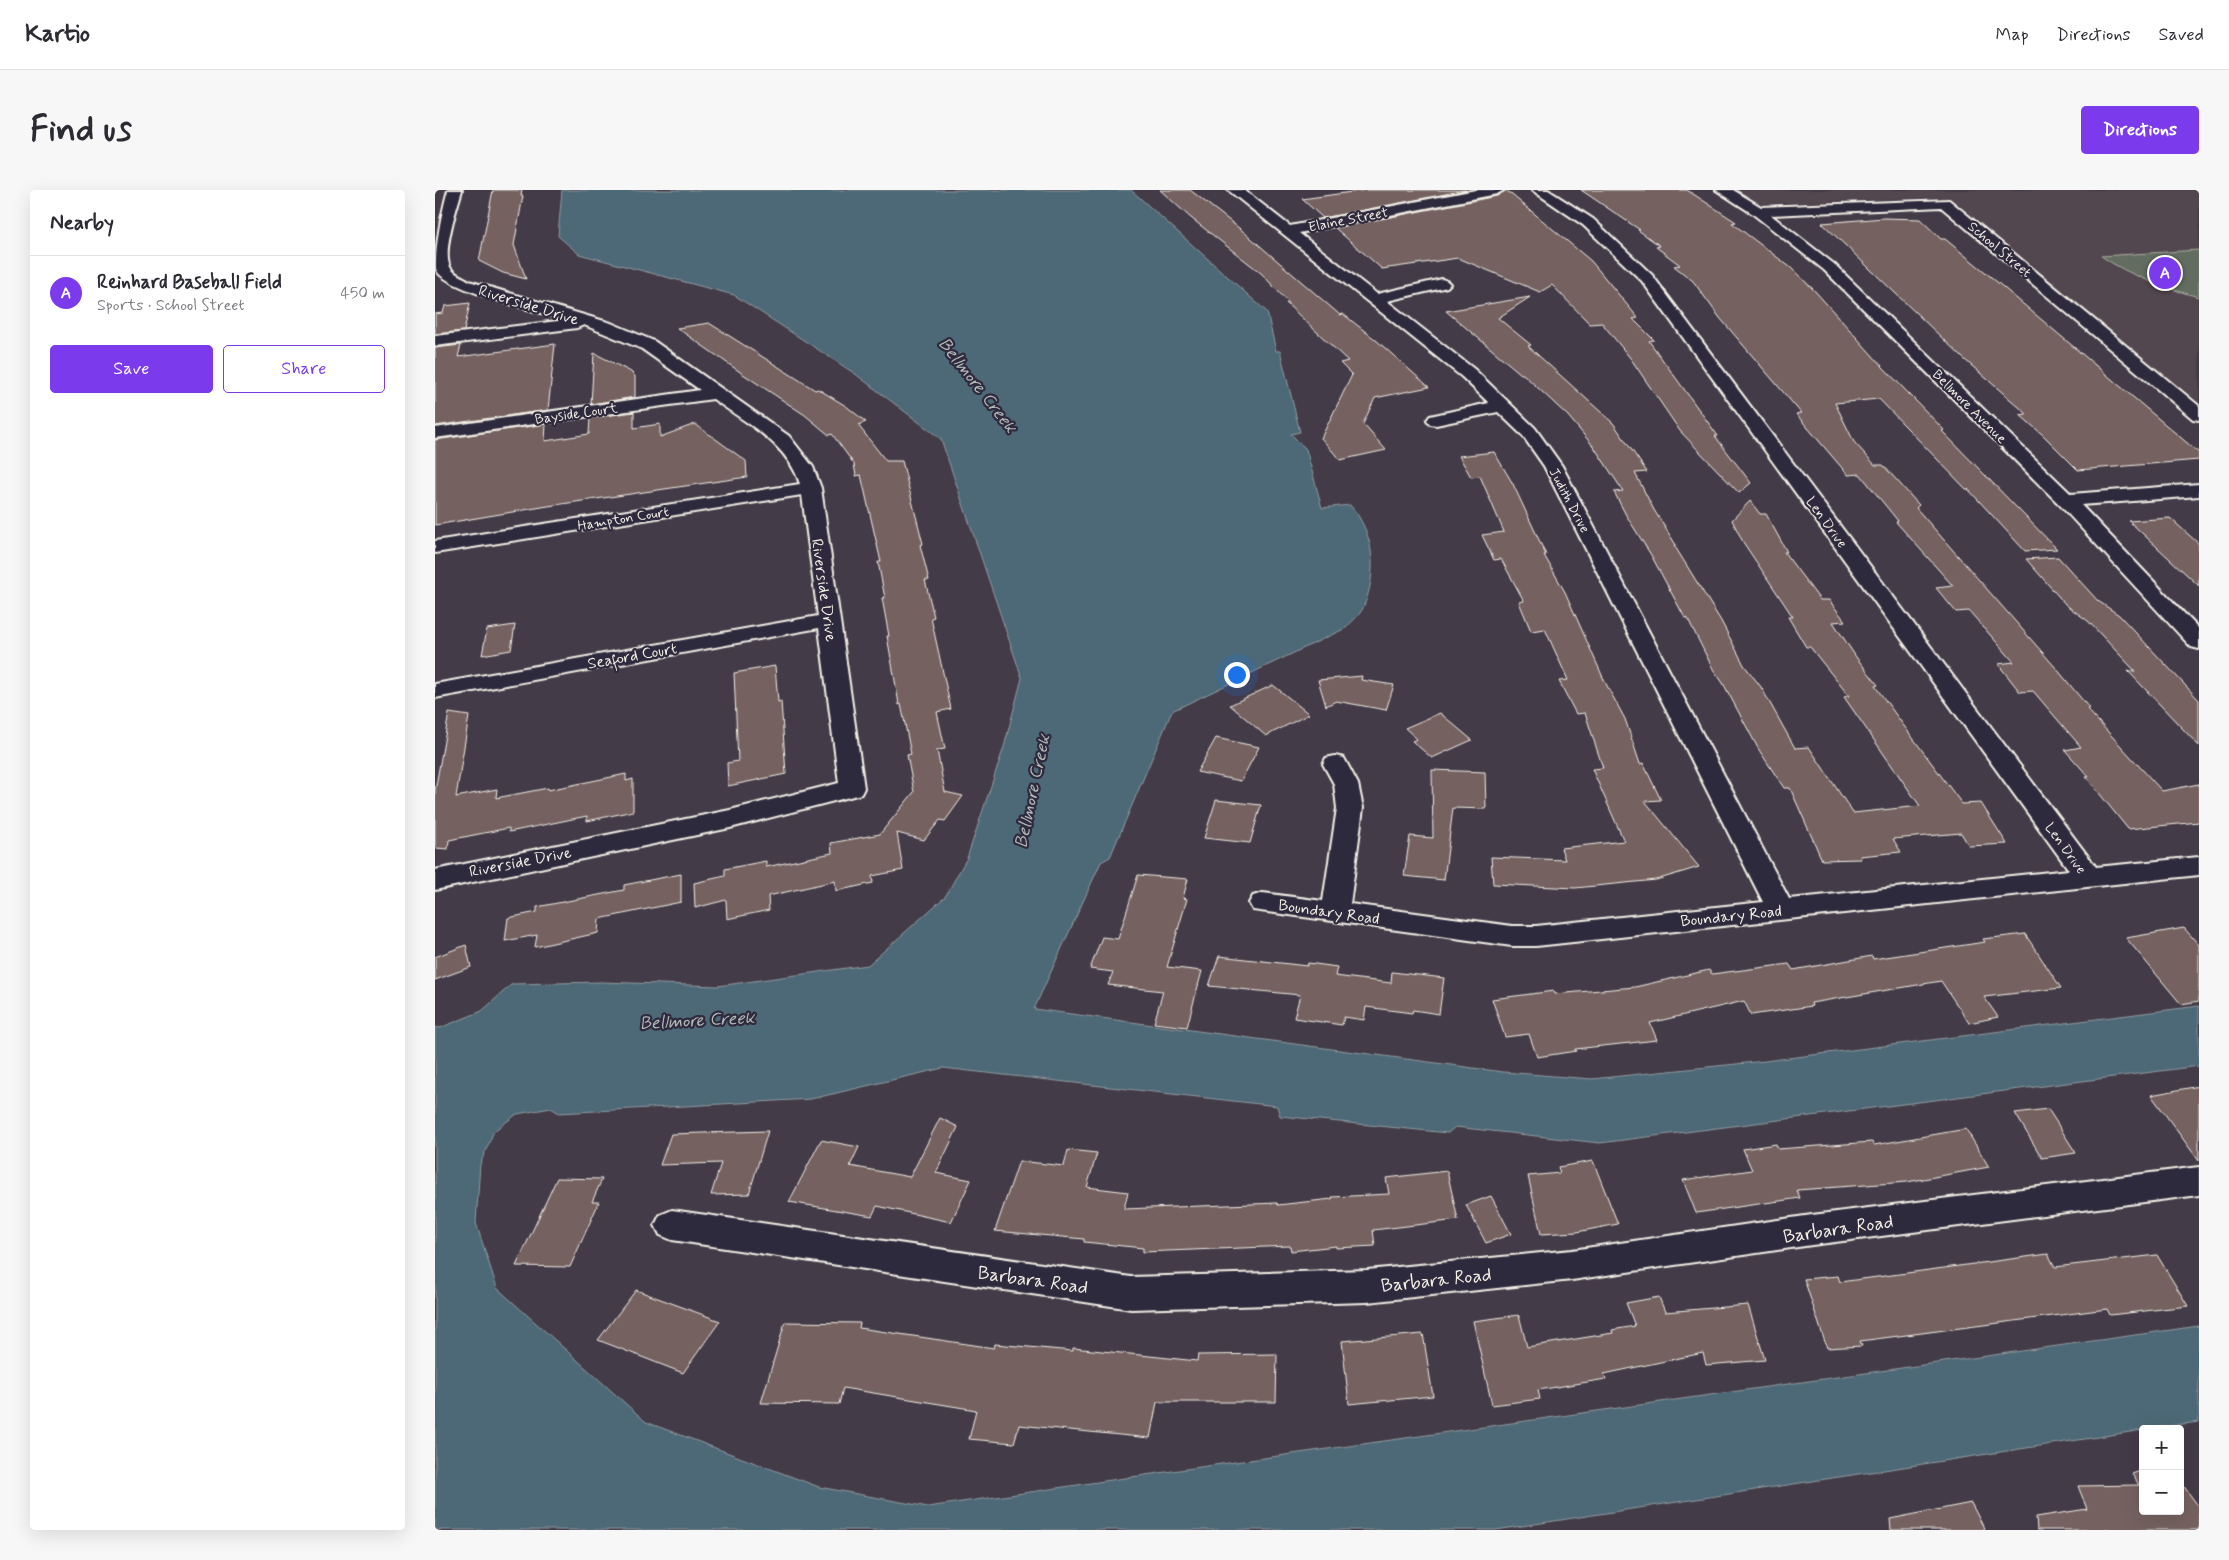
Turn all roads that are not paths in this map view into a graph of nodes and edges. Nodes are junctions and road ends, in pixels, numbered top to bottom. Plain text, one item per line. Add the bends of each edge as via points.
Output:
1 (455, 190) edge
2 (1235, 190) edge
3 (1497, 190) edge
4 (1539, 190) edge
5 (1723, 190) edge
6 (1758, 211) junction
7 (1288, 232) junction
8 (1442, 284) dead end
9 (1375, 300) junction
10 (588, 322) junction
11 (435, 341) edge
12 (718, 393) junction
13 (1501, 406) junction
14 (2199, 414) edge
15 (1436, 420) dead end
16 (435, 433) edge
17 (811, 488) junction
18 (2199, 490) edge
19 (2066, 500) junction
20 (435, 547) edge
21 (830, 620) junction
22 (2198, 639) edge
23 (435, 691) edge
24 (1335, 764) dead end
25 (2199, 866) edge
26 (2089, 878) junction
27 (435, 880) edge
28 (1263, 903) dead end
29 (1781, 910) junction
30 (1335, 912) junction
31 (2199, 1181) edge
32 (672, 1225) dead end

1 - 10 street, Riverside Drive via 439,244 437,259 444,270 464,284
2 - 7 street, Judith Drive
3 - 7 street, Elaine Street
4 - 26 street, Len Drive via 1588,222 1647,278
5 - 6 street, Bellmore Avenue
6 - 14 street, School Street via 1944,203
6 - 19 street, Bellmore Avenue via 1829,267
7 - 9 street, Judith Drive
8 - 9 street
9 - 13 street, Judith Drive via 1468,372
10 - 11 street
10 - 12 street, Riverside Drive via 648,345
12 - 16 street, Bayside Court
12 - 17 street, Riverside Drive via 782,440 804,467
13 - 15 street
13 - 29 street, Judith Drive via 1529,432 1553,466
17 - 20 street, Hampton Court
17 - 21 street, Riverside Drive
18 - 19 street
19 - 22 street, Bellmore Avenue
21 - 23 street, Seaford Court
21 - 27 street, Riverside Drive via 853,788 730,819
24 - 30 street via 1346,784 1350,808
25 - 26 street, Boundary Road
26 - 29 street, Boundary Road
28 - 30 street, Boundary Road
29 - 30 street, Boundary Road via 1536,936 1512,936
31 - 32 street, Barbara Road via 1812,1230 1572,1265 1367,1286 1131,1293

